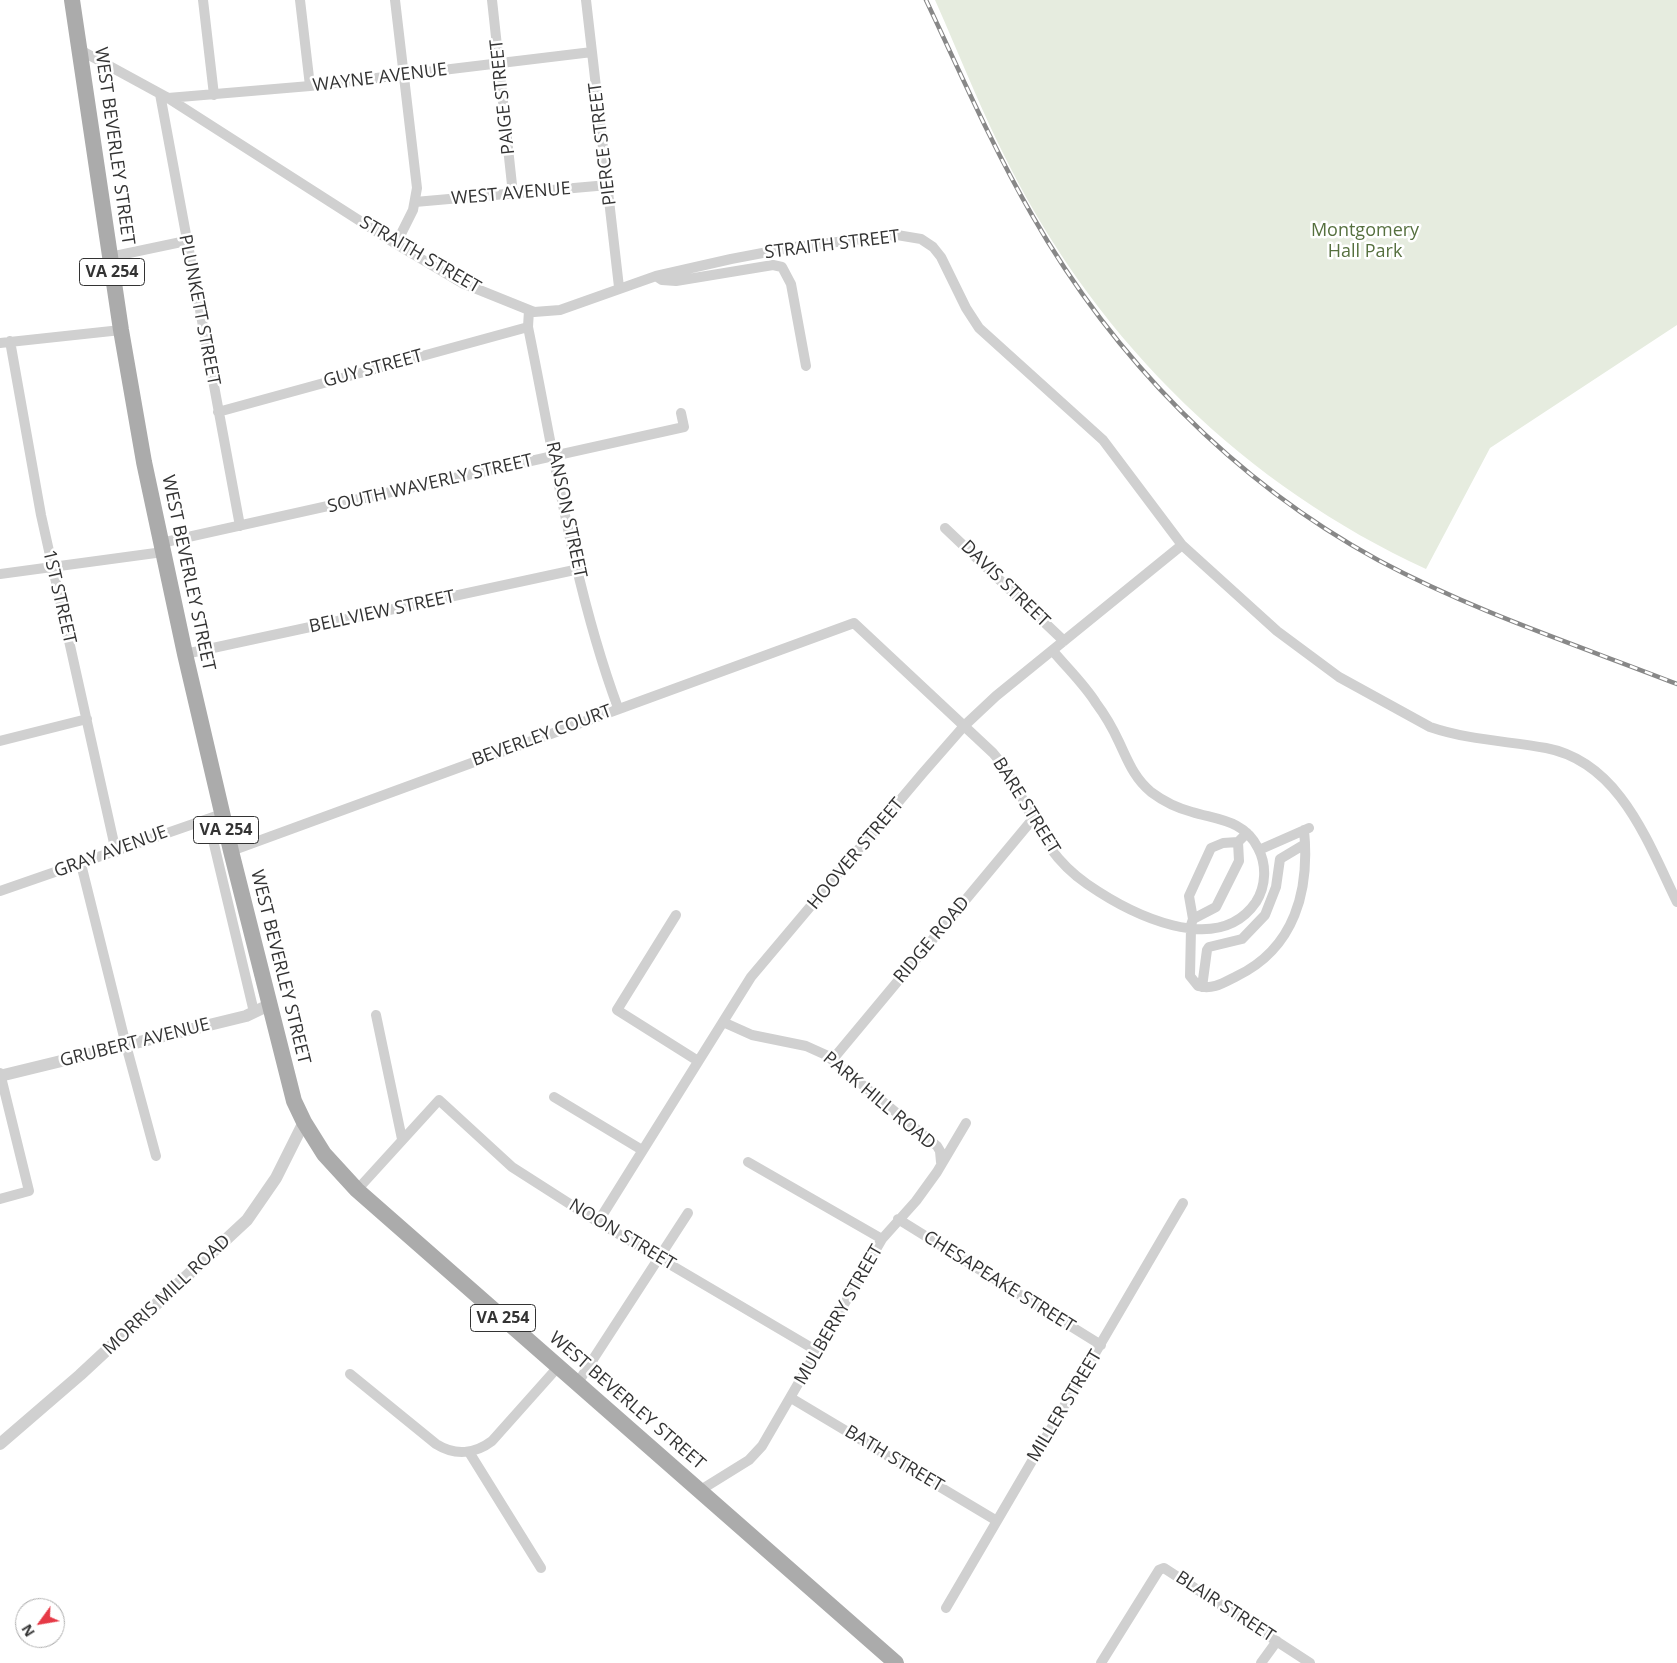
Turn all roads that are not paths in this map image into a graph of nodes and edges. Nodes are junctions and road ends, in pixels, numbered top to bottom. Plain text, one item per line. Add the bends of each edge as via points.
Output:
1 (72, 0) edge
2 (203, 0) edge
3 (300, 0) edge
4 (395, 0) edge
5 (492, 0) edge
6 (586, 0) edge
7 (80, 50) junction
8 (592, 52) junction
9 (499, 64) junction
10 (403, 75) junction
11 (310, 86) junction
12 (214, 95) junction
13 (164, 96) junction
14 (608, 186) junction
15 (513, 194) junction
16 (415, 202) junction
17 (186, 241) junction
18 (396, 244) junction
19 (110, 257) junction
20 (656, 276) junction
21 (619, 287) junction
22 (529, 310) junction
23 (528, 327) junction
24 (121, 330) junction
25 (5, 342) edge
26 (806, 366) dead end
27 (218, 412) junction
28 (681, 413) dead end
29 (554, 456) junction
30 (240, 526) junction
31 (946, 528) dead end
32 (1182, 545) junction
33 (162, 548) junction
34 (52, 566) junction
35 (578, 569) junction
36 (0, 574) edge
37 (854, 624) joint
38 (1064, 641) junction
39 (1053, 651) junction
40 (185, 654) junction
41 (618, 708) junction
42 (88, 719) junction
43 (964, 726) junction
44 (0, 741) edge
45 (215, 816) junction
46 (1032, 820) junction
47 (1247, 833) junction
48 (1238, 842) junction
49 (1305, 844) junction
50 (1259, 850) junction
51 (231, 851) junction
52 (116, 852) junction
53 (82, 864) junction
54 (0, 891) edge
55 (1677, 902) edge
56 (676, 915) dead end
57 (1191, 925) junction
58 (1202, 987) junction
59 (262, 1009) junction
60 (376, 1015) dead end
61 (723, 1022) junction
62 (126, 1045) junction
63 (833, 1059) junction
64 (698, 1061) junction
65 (0, 1075) edge
66 (554, 1097) dead end
67 (304, 1122) junction
68 (966, 1123) dead end
69 (402, 1139) junction
70 (642, 1150) junction
71 (156, 1156) dead end
72 (748, 1162) dead end
73 (941, 1162) junction
74 (357, 1190) junction
75 (0, 1199) edge
76 (1183, 1203) dead end
77 (688, 1213) dead end
78 (898, 1220) junction
79 (598, 1222) junction
80 (882, 1239) junction
81 (659, 1258) junction
82 (1101, 1344) junction
83 (817, 1351) junction
84 (558, 1367) junction
85 (350, 1374) dead end
86 (578, 1384) junction
87 (791, 1398) junction
88 (0, 1444) edge
89 (469, 1452) junction
90 (698, 1491) junction
91 (997, 1521) junction
92 (541, 1568) dead end
93 (946, 1608) dead end
94 (1276, 1641) junction
95 (896, 1663) edge
96 (1102, 1663) edge
97 (1261, 1663) edge
98 (1310, 1663) edge

1 - 7 main road, WEST BEVERLEY STREET / VA 254
2 - 12 street
3 - 11 street
4 - 10 street
5 - 9 street, PAIGE STREET
6 - 8 street, PIERCE STREET
7 - 13 street, STRAITH STREET
7 - 19 main road, WEST BEVERLEY STREET / VA 254
8 - 9 street, WAYNE AVENUE
8 - 14 street, PIERCE STREET
9 - 10 street, WAYNE AVENUE
9 - 15 street, PAIGE STREET
10 - 11 street, WAYNE AVENUE
10 - 16 street via 417,188
11 - 12 street, WAYNE AVENUE
12 - 13 street, WAYNE AVENUE
13 - 17 street, PLUNKETT STREET
13 - 18 street, STRAITH STREET
14 - 15 street, WEST AVENUE
14 - 21 street, PIERCE STREET
15 - 16 street, WEST AVENUE
16 - 18 street
17 - 19 street
17 - 27 street, PLUNKETT STREET
18 - 22 street, STRAITH STREET via 462,283
19 - 24 main road, WEST BEVERLEY STREET / VA 254
20 - 21 street, STRAITH STREET
20 - 26 street via 683,281 773,265 782,267 791,284
20 - 32 street, STRAITH STREET via 794,247 888,235 927,242 941,257 979,328 1103,440
21 - 22 street, STRAITH STREET via 560,310
22 - 23 street, RANSON STREET
23 - 27 street, GUY STREET
23 - 29 street, RANSON STREET
24 - 25 street
24 - 33 main road, WEST BEVERLEY STREET / VA 254
25 - 34 street, 1ST STREET
27 - 30 street, PLUNKETT STREET
28 - 29 street, SOUTH WAVERLY STREET via 684,427
29 - 30 street, SOUTH WAVERLY STREET
29 - 35 street, RANSON STREET
30 - 33 street, SOUTH WAVERLY STREET
31 - 38 street, DAVIS STREET
32 - 38 street, HOOVER STREET
32 - 55 street via 1302,651 1339,677 1399,711 1446,733 1558,751 1600,773 1626,806
33 - 34 street, SOUTH WAVERLY STREET
33 - 40 main road, WEST BEVERLEY STREET / VA 254
34 - 36 street, SOUTH WAVERLY STREET
34 - 42 street, 1ST STREET
35 - 40 street, BELLVIEW STREET
35 - 41 street, RANSON STREET via 599,655
37 - 41 street, BEVERLEY COURT
37 - 43 street, BARE STREET
38 - 39 street, HOOVER STREET
39 - 43 street, HOOVER STREET
39 - 47 street, DAVIS STREET via 1095,701 1141,783 1180,808 1228,820
40 - 45 main road, WEST BEVERLEY STREET / VA 254
41 - 51 street, BEVERLEY COURT
42 - 44 street
42 - 52 street, 1ST STREET
43 - 46 street, BARE STREET via 1010,776
43 - 61 street, HOOVER STREET via 757,970
45 - 51 main road, WEST BEVERLEY STREET / VA 254
45 - 52 street, GRAY AVENUE
45 - 59 street, WEST BEVERLEY STREET
46 - 57 street, BARE STREET via 1056,856 1084,882 1115,902 1145,915
46 - 63 street, RIDGE ROAD
47 - 48 street
47 - 50 street, DAVIS STREET
48 - 57 street via 1239,861 1216,907
48 - 57 street via 1211,848 1189,896
49 - 50 street via 1306,829
49 - 58 street via 1280,859 1273,898 1256,926 1242,939 1209,947
49 - 58 street via 1304,888 1293,920 1280,941 1260,962 1240,975 1213,988
50 - 57 street, BARE STREET via 1264,865 1263,884 1258,898 1247,912 1225,926 1205,930
51 - 59 main road, WEST BEVERLEY STREET / VA 254
52 - 53 street, GRAY AVENUE
53 - 54 street, GRAY AVENUE
53 - 62 street
56 - 64 street via 617,1010
57 - 58 street via 1190,976
59 - 62 street, GRUBERT AVENUE via 246,1016
59 - 67 main road, WEST BEVERLEY STREET / VA 254
60 - 69 street
61 - 63 street, PARK HILL ROAD via 752,1035 809,1047
61 - 64 street, HOOVER STREET
62 - 65 street, GRUBERT AVENUE
62 - 71 street
63 - 73 street, PARK HILL ROAD via 937,1146
64 - 70 street, HOOVER STREET
65 - 75 street via 29,1191
66 - 70 street
67 - 74 main road, WEST BEVERLEY STREET / VA 254 via 324,1154
67 - 88 street, MORRIS MILL ROAD via 276,1178 247,1220 80,1376
68 - 73 street, MULBERRY STREET
69 - 74 street
69 - 79 street, NOON STREET via 439,1100 512,1167
70 - 79 street, HOOVER STREET
72 - 80 street
73 - 78 street, MULBERRY STREET via 916,1201
74 - 84 main road, WEST BEVERLEY STREET / VA 254
76 - 82 street, MILLER STREET
77 - 81 street
78 - 80 street, MULBERRY STREET
78 - 82 street, CHESAPEAKE STREET
79 - 81 street, NOON STREET
80 - 83 street, MULBERRY STREET
81 - 83 street, NOON STREET
81 - 86 street
82 - 91 street, MILLER STREET
83 - 87 street, MULBERRY STREET
84 - 86 main road, WEST BEVERLEY STREET / VA 254
84 - 89 street via 492,1442
85 - 89 street via 441,1447 452,1452
86 - 90 main road, WEST BEVERLEY STREET / VA 254
87 - 90 street, MULBERRY STREET via 757,1453
87 - 91 street, BATH STREET
89 - 92 street
90 - 95 main road, WEST BEVERLEY STREET / VA 254
91 - 93 street, MILLER STREET
94 - 96 street, BLAIR STREET via 1164,1568 1159,1570
94 - 97 street
94 - 98 street, BLAIR STREET

